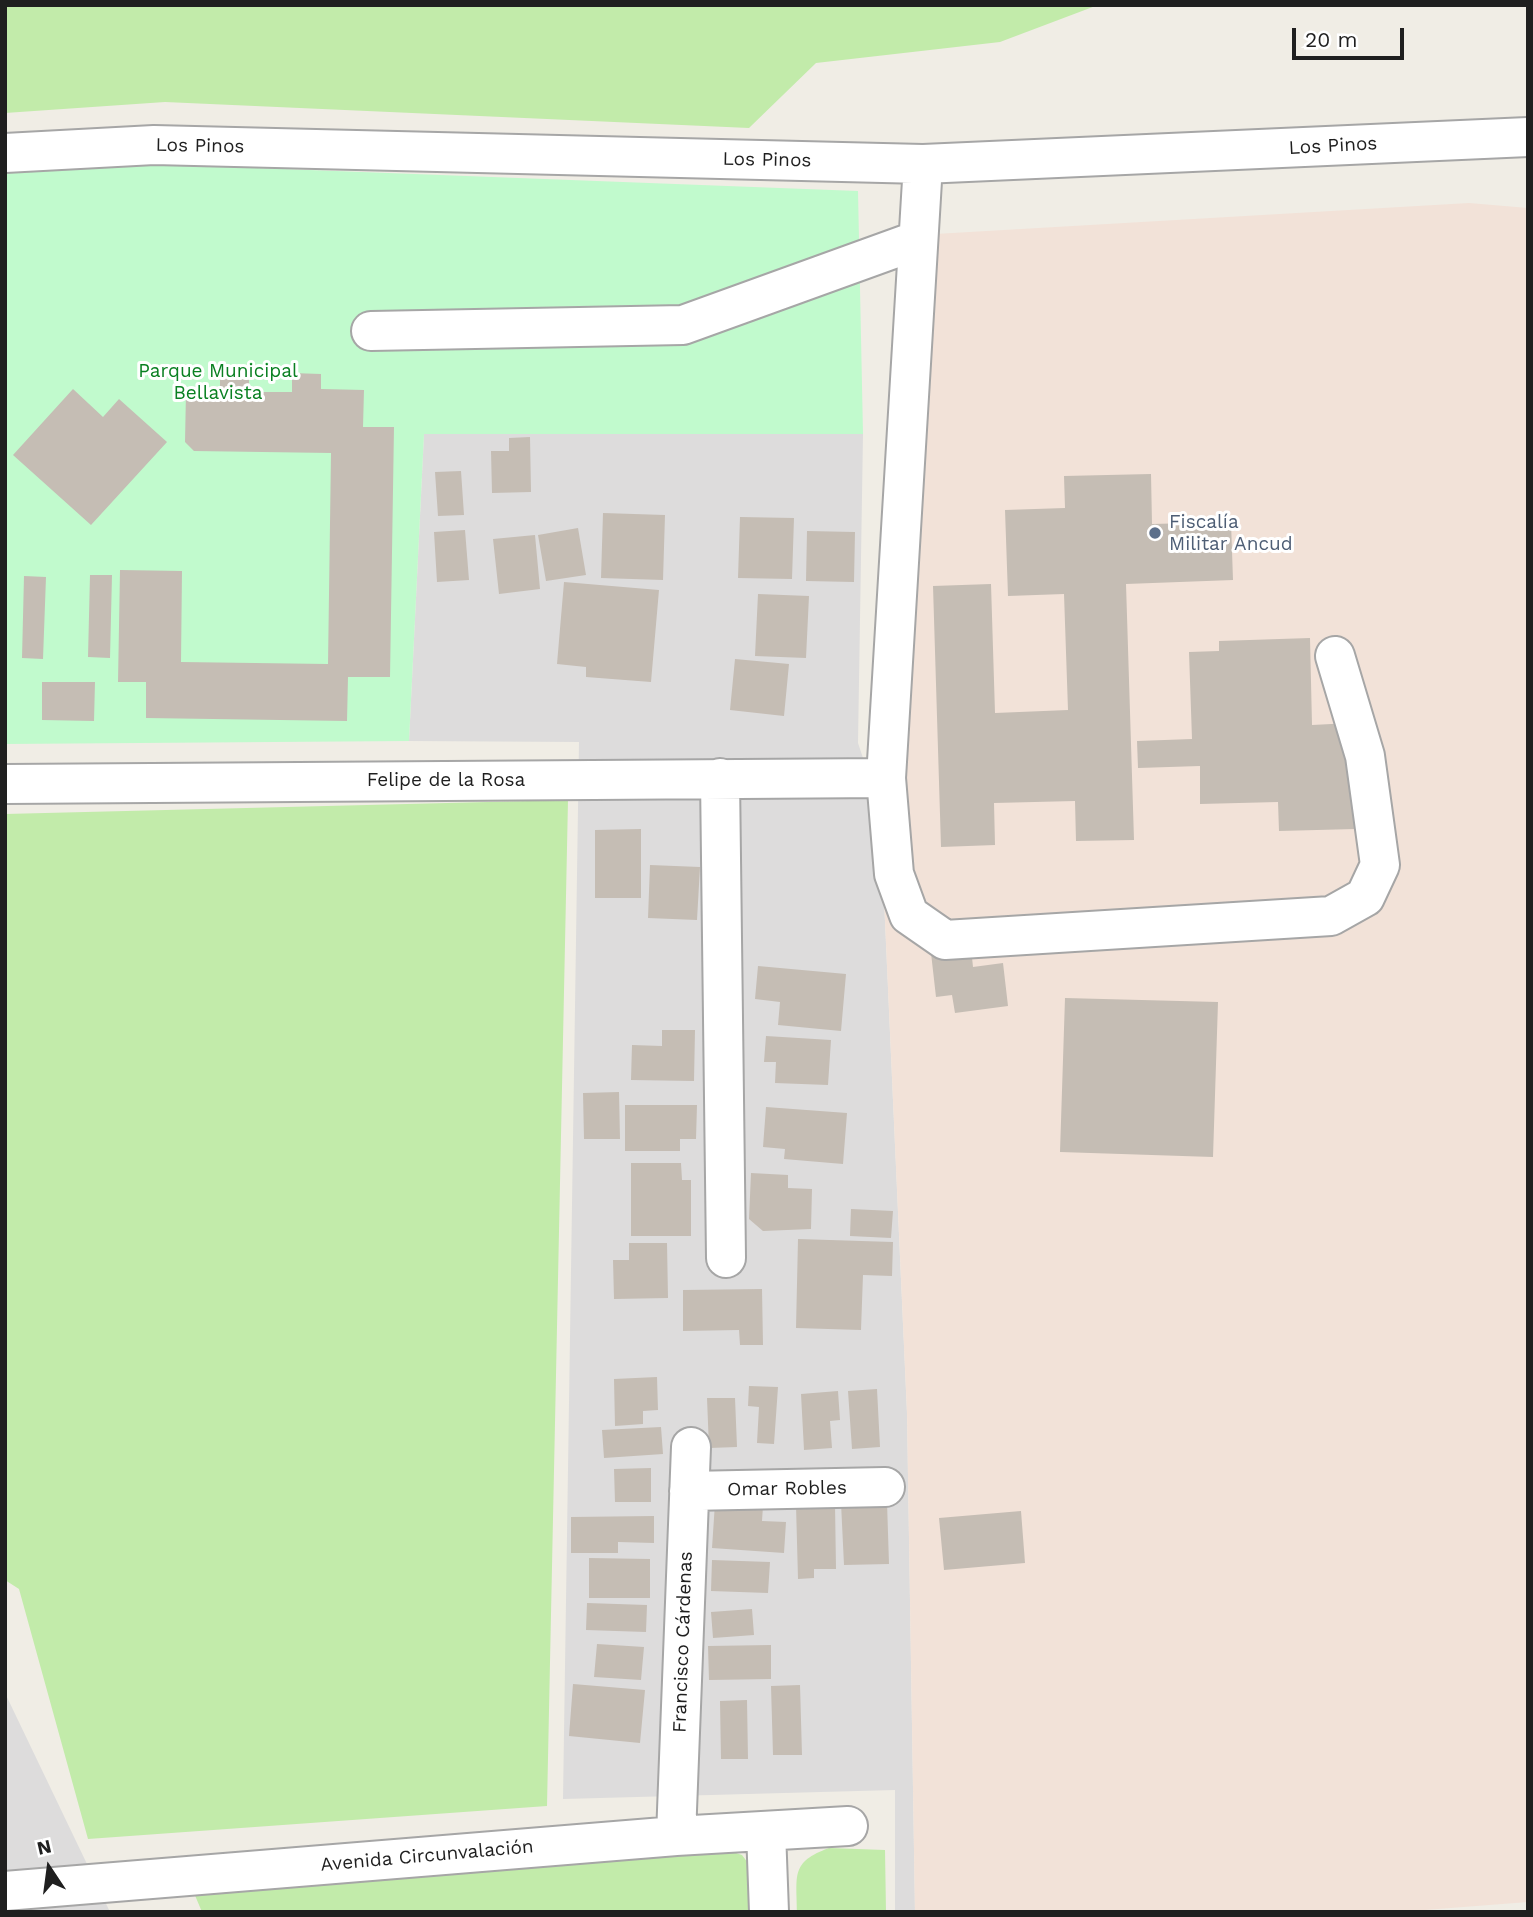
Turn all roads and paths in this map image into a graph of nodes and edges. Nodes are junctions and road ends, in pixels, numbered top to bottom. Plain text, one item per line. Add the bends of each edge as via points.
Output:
1 (1528, 137) edge
2 (5, 153) edge
3 (923, 164) junction
4 (918, 240) junction
5 (371, 331) dead end
6 (1335, 656) dead end
7 (720, 778) junction
8 (886, 778) junction
9 (5, 783) edge
10 (726, 1258) dead end
11 (691, 1447) dead end
12 (885, 1487) dead end
13 (689, 1491) junction
14 (848, 1826) dead end
15 (766, 1831) junction
16 (676, 1836) junction
17 (5, 1891) edge
18 (56, 1899) edge
19 (769, 1912) edge

1 - 3 street, Los Pinos
2 - 3 street, Los Pinos via 154,145
3 - 4 street
4 - 5 street via 682,325
4 - 8 street
6 - 8 street via 1365,756 1380,865 1365,897 1331,916 945,940 909,915 894,874
7 - 8 street, Felipe de la Rosa
7 - 9 street, Felipe de la Rosa
7 - 10 street
11 - 13 street, Francisco Cárdenas
12 - 13 street, Omar Robles
13 - 16 street, Francisco Cárdenas
14 - 15 street, Avenida Circunvalación
15 - 16 street, Avenida Circunvalación
15 - 19 street
16 - 18 street, Avenida Circunvalación
17 - 18 street, Avenida Circunvalación

